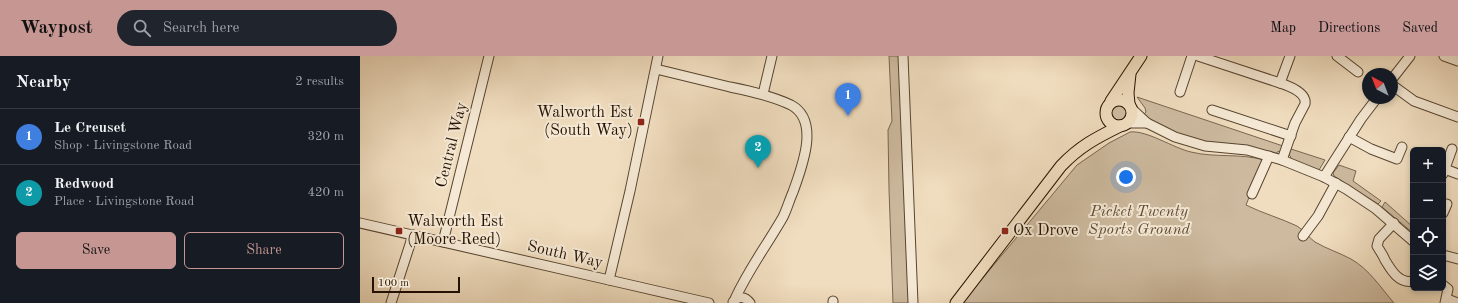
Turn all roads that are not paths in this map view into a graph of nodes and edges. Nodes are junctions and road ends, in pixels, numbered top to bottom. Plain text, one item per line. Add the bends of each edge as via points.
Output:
1 (489, 56) edge
2 (658, 56) edge
3 (772, 56) edge
4 (903, 56) edge
5 (1141, 56) edge
6 (1192, 56) edge
7 (1198, 56) edge
8 (1290, 56) edge
9 (1337, 56) edge
10 (1410, 56) edge
11 (1444, 56) edge
12 (1458, 61) edge
13 (656, 69) junction
14 (1398, 71) edge
15 (1358, 72) dead end
16 (1130, 74) junction
17 (1280, 83) junction
18 (1398, 90) edge
19 (1180, 92) dead end
20 (763, 94) junction
21 (1112, 101) junction
22 (1373, 104) edge
23 (1131, 106) junction
24 (1212, 110) dead end
25 (1106, 117) junction
26 (1458, 117) edge
27 (1147, 123) junction
28 (1124, 124) junction
29 (1291, 136) junction
30 (1349, 137) junction
31 (1093, 139) junction
32 (1402, 147) dead end
33 (1452, 149) dead end
34 (1269, 156) junction
35 (1282, 160) junction
36 (1446, 166) edge
37 (1446, 172) edge
38 (1458, 174) edge
39 (1324, 177) junction
40 (1336, 183) junction
41 (1252, 194) dead end
42 (360, 223) edge
43 (1394, 223) junction
44 (413, 235) junction
45 (1303, 236) dead end
46 (1410, 238) edge
47 (443, 242) junction
48 (1446, 256) edge
49 (1458, 259) edge
50 (609, 280) junction
51 (1410, 281) edge
52 (743, 282) junction
53 (1446, 287) edge
54 (676, 299) edge
55 (1446, 301) edge
56 (733, 302) edge
57 (749, 302) edge
58 (391, 303) edge
59 (709, 303) edge
60 (725, 303) edge
61 (913, 303) edge
62 (956, 303) edge
63 (1458, 303) edge

1 - 47 street, Central Way
2 - 13 street, South Way
3 - 20 street
4 - 61 street
5 - 16 main road
6 - 19 street
7 - 17 street
8 - 17 street
9 - 15 street
10 - 14 street
11 - 12 street
13 - 20 street
13 - 50 street, South Way
16 - 21 main road
16 - 23 main road via 1128,92
17 - 29 street via 1299,92 1305,99
18 - 26 street via 1421,105
20 - 52 street via 791,105 801,114 806,128 806,143 803,162 788,207
21 - 23 main road via 1123,100
21 - 25 main road via 1106,108
22 - 30 street
23 - 27 street
23 - 28 main road via 1132,116
24 - 29 street
25 - 28 main road via 1111,124
25 - 31 main road
27 - 28 street
27 - 34 street via 1171,136 1192,143 1239,148
28 - 31 main road
29 - 35 street
30 - 32 street via 1397,159
30 - 39 street
31 - 62 main road via 1061,166
33 - 36 street
34 - 35 street
34 - 41 street
35 - 39 street
37 - 38 street
39 - 40 street
40 - 43 street
40 - 45 street via 1318,216
42 - 44 street, South Way
43 - 46 street
43 - 51 street via 1379,239 1377,246 1398,278
44 - 47 street, South Way
44 - 58 street
47 - 50 street, South Way
48 - 49 street
50 - 54 street
52 - 56 street
52 - 57 street
53 - 55 street
54 - 59 street
55 - 63 street
56 - 57 street via 742,297
56 - 60 street

